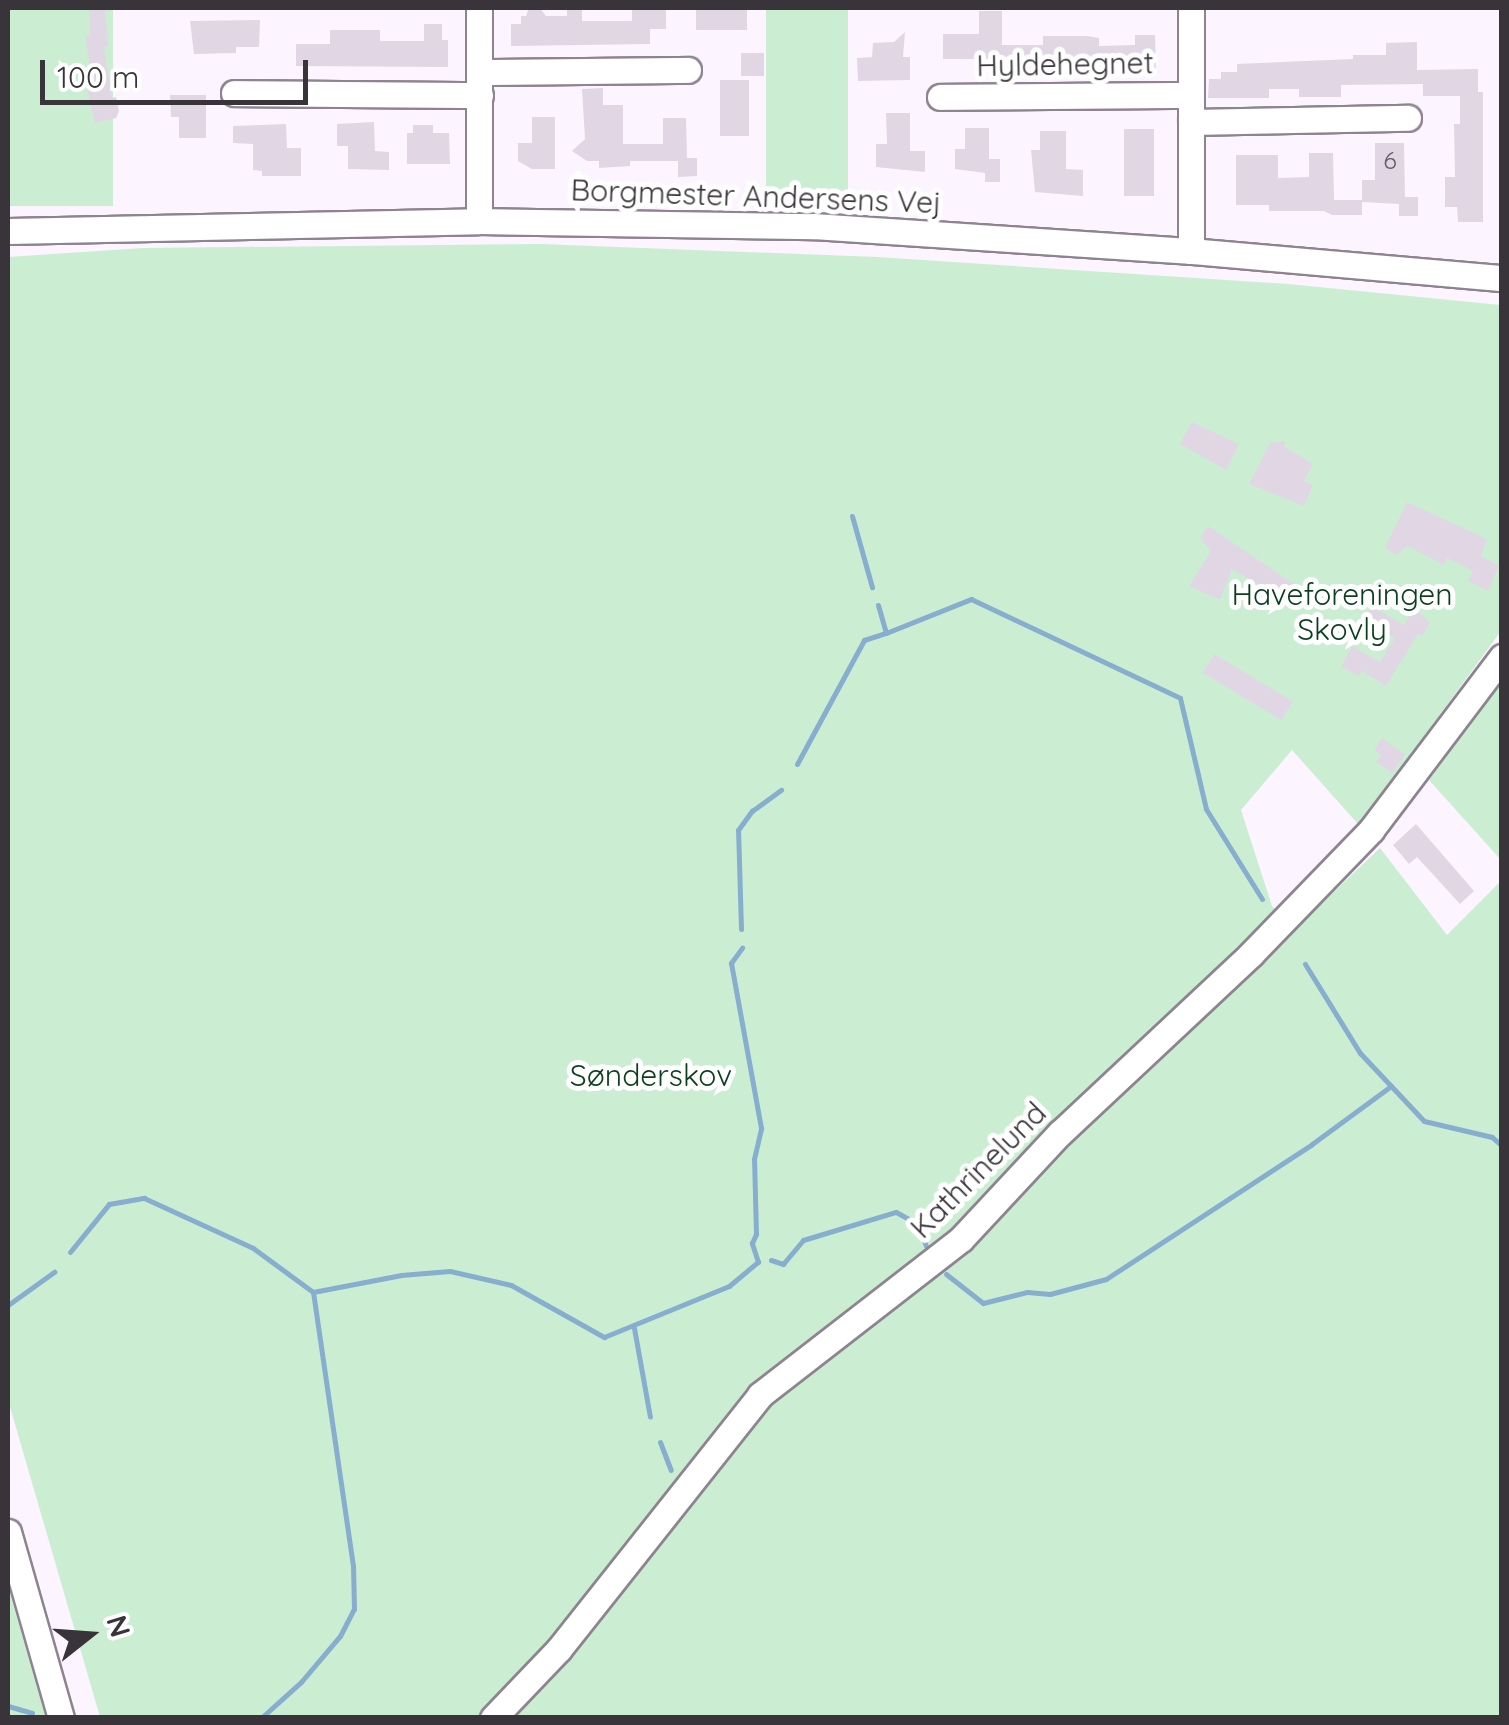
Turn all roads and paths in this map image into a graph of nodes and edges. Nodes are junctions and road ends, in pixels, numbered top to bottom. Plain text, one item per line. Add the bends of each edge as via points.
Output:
1 (479, 8) edge
2 (1191, 8) edge
3 (688, 70) dead end
4 (480, 83) junction
5 (234, 93) dead end
6 (1191, 95) junction
7 (940, 98) dead end
8 (1408, 118) dead end
9 (1191, 122) junction
10 (479, 221) junction
11 (8, 231) edge
12 (1191, 251) junction
13 (1502, 278) edge
14 (1502, 658) edge
15 (8, 1532) edge
16 (61, 1718) edge
17 (493, 1718) edge

1 - 4 street
2 - 6 street, Hyldehegnet
3 - 4 street
4 - 5 street
4 - 10 street
6 - 7 street, Hyldehegnet
6 - 9 street, Hyldehegnet
8 - 9 street
9 - 12 street, Hyldehegnet
10 - 11 street, Borgmester Andersens Vej
10 - 12 street, Borgmester Andersens Vej via 814,226
12 - 13 street, Borgmester Andersens Vej
14 - 17 street, Kathrinelund via 1371,830 1251,954 1060,1133 961,1239 760,1395 558,1649
15 - 16 street

